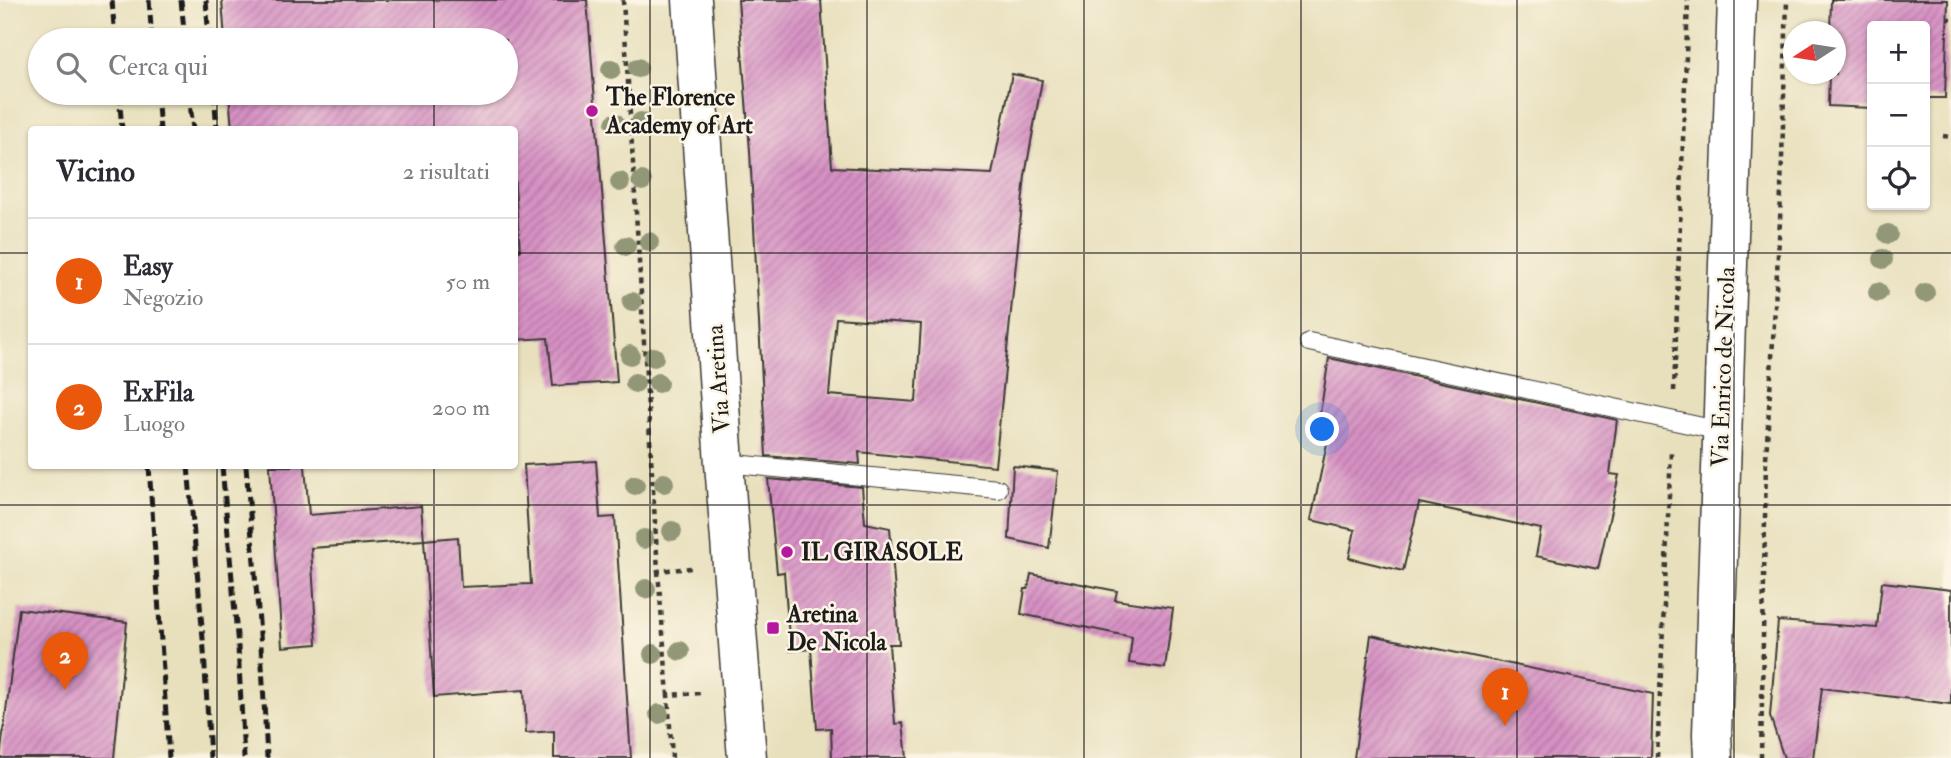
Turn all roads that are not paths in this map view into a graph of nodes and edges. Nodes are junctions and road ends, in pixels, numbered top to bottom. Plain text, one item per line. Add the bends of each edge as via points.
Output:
1 (692, 0) edge
2 (1737, 0) edge
3 (1308, 342) dead end
4 (1721, 431) junction
5 (724, 463) junction
6 (998, 489) dead end
7 (1711, 750) edge
8 (747, 758) edge

1 - 5 street, Via Aretina
2 - 4 street, Via Enrico de Nicola
3 - 4 lane
4 - 7 street, Via Enrico de Nicola
5 - 6 lane
5 - 8 street, Via Aretina

